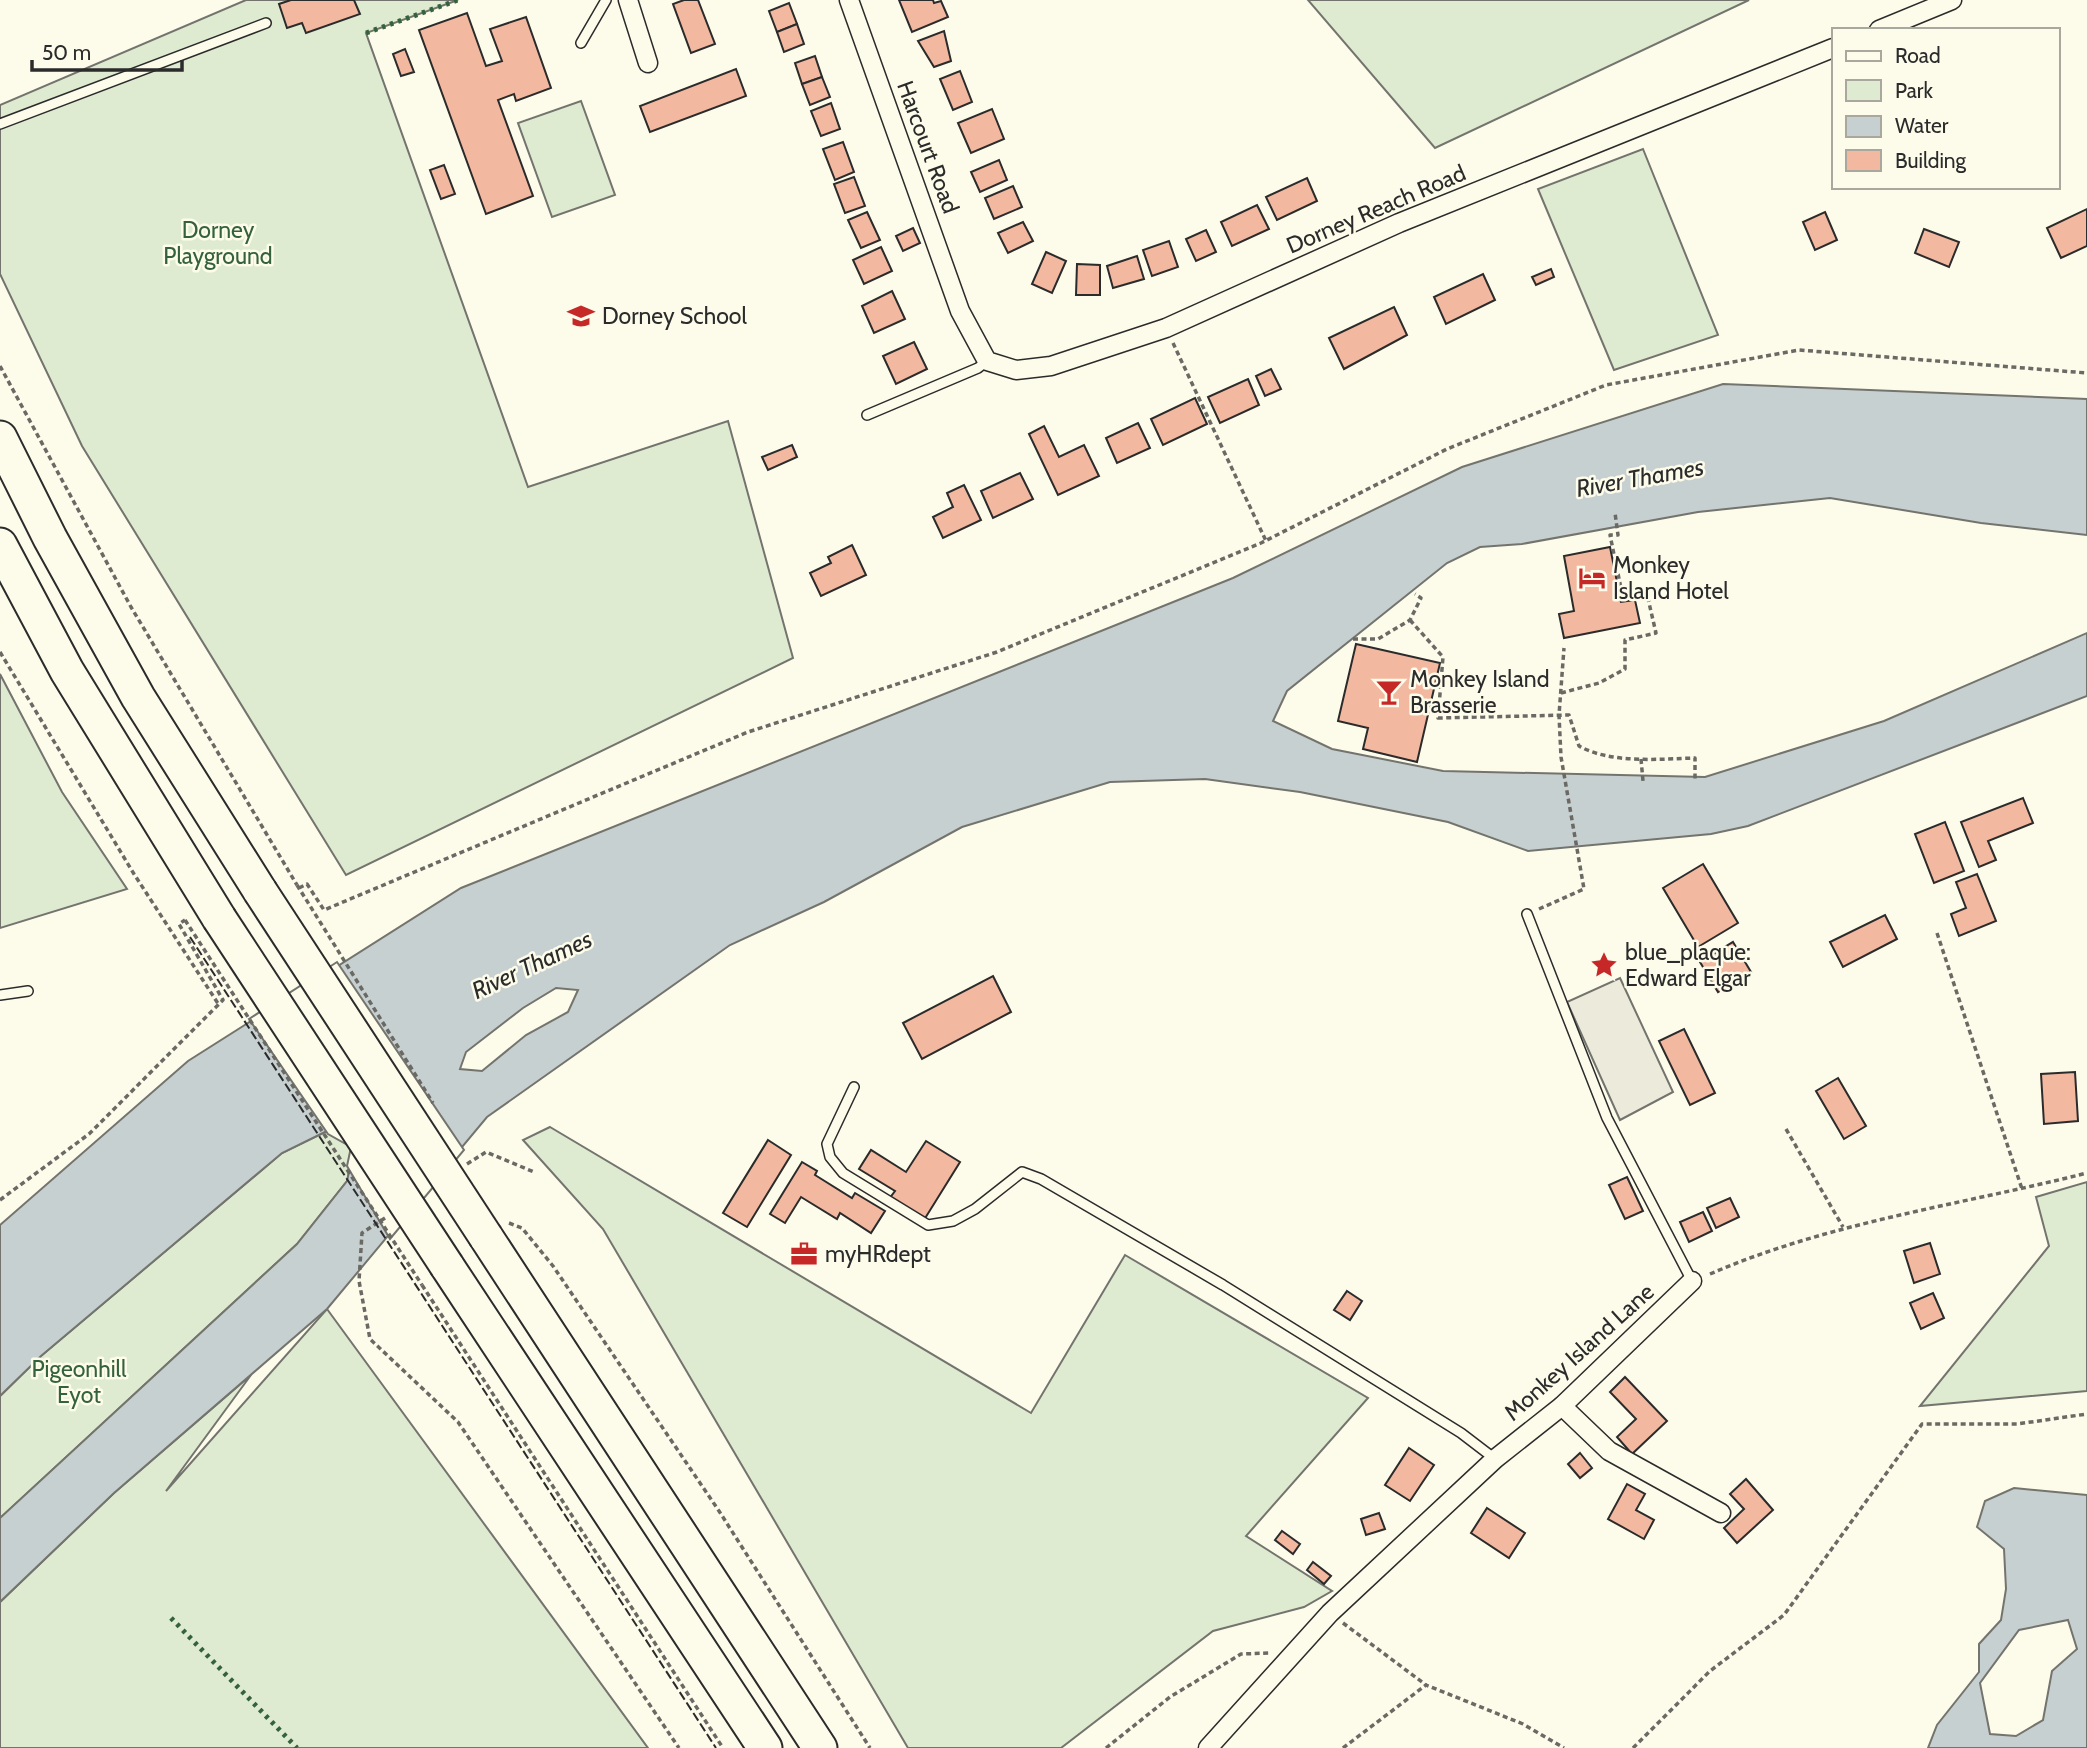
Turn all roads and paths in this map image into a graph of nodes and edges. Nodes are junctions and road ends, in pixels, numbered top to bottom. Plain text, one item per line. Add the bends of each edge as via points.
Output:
1 (606, 0) edge
2 (628, 0) edge
3 (849, 0) edge
4 (1952, 0) edge
5 (266, 23) dead end
6 (1884, 28) edge
7 (581, 43) dead end
8 (1832, 48) edge
9 (648, 63) dead end
10 (0, 124) edge
11 (1166, 328) junction
12 (987, 361) junction
13 (0, 366) edge
14 (2087, 373) edge
15 (867, 415) dead end
16 (0, 438) edge
17 (1615, 513) dead end
18 (1266, 541) junction
19 (0, 545) edge
20 (1415, 594) dead end
21 (1410, 620) junction
22 (1353, 639) dead end
23 (1563, 649) dead end
24 (0, 652) edge
25 (1561, 693) junction
26 (1559, 715) junction
27 (1641, 759) junction
28 (1695, 780) dead end
29 (1643, 781) dead end
30 (298, 887) junction
31 (1527, 914) joint
32 (1937, 933) dead end
33 (28, 991) dead end
34 (0, 995) edge
35 (219, 1005) junction
36 (854, 1087) dead end
37 (435, 1107) dead end
38 (1786, 1129) dead end
39 (464, 1153) dead end
40 (471, 1165) dead end
41 (463, 1167) dead end
42 (534, 1172) dead end
43 (2087, 1173) edge
44 (2022, 1189) junction
45 (0, 1200) edge
46 (396, 1211) dead end
47 (1843, 1227) junction
48 (497, 1230) junction
49 (434, 1275) junction
50 (1692, 1281) junction
51 (1562, 1406) junction
52 (2087, 1414) edge
53 (1495, 1459) junction
54 (1721, 1513) dead end
55 (1330, 1614) junction
56 (1292, 1651) junction
57 (1426, 1685) junction
58 (679, 1748) edge
59 (723, 1748) edge
60 (765, 1748) edge
61 (820, 1748) edge
62 (870, 1748) edge
63 (1106, 1748) edge
64 (1208, 1748) edge
65 (1343, 1748) edge
66 (1564, 1748) edge
67 (1633, 1748) edge

1 - 7 lane
2 - 9 street
3 - 12 street, Harcourt Road via 960,311
4 - 6 street
5 - 10 lane
8 - 11 street, Dorney Reach Road via 1399,223
11 - 12 street, Dorney Reach Road via 1051,366 1016,370
11 - 18 path
12 - 15 lane
13 - 30 path via 131,607
14 - 18 path via 1799,350 1606,385 1447,449
16 - 48 highway, bridge via 138,697 260,891
17 - 25 path via 1618,535 1610,535 1622,593 1646,590 1656,633 1625,640 1625,669 1599,683
18 - 30 path via 997,652 748,732 324,910 307,884
19 - 49 highway, bridge via 67,671
20 - 21 path via 1421,598
21 - 22 path via 1378,639
21 - 26 path via 1443,657 1438,718
23 - 25 path
24 - 35 path
25 - 26 path
26 - 27 path via 1569,715 1579,746 1591,753
26 - 31 path via 1561,757 1584,889
27 - 28 path via 1695,758
27 - 29 path
30 - 37 path, bridge
31 - 50 lane via 1607,1118
32 - 44 path
33 - 34 lane
35 - 45 path via 89,1133
35 - 49 path, bridge via 223,1000 179,924 186,920
36 - 53 lane via 827,1144 830,1157 843,1173 928,1225 953,1221 975,1209 1022,1172 1041,1179 1223,1285 1461,1433
38 - 47 path
39 - 40 path
41 - 42 path via 486,1152
43 - 44 path
44 - 47 path
46 - 58 path via 362,1233 359,1281 370,1339 458,1423
47 - 50 path
48 - 61 highway
48 - 62 path via 522,1228 553,1266 719,1511
49 - 59 path
49 - 60 highway
50 - 51 street, Monkey Island Lane
51 - 53 street, Monkey Island Lane
51 - 54 street via 1609,1451
52 - 67 path via 2017,1424 1922,1424 1784,1615 1710,1671
53 - 55 street, Monkey Island Lane
55 - 56 street, Monkey Island Lane
55 - 57 path
56 - 63 path via 1241,1654 1170,1697
56 - 64 street, Monkey Island Lane
57 - 65 path
57 - 66 path via 1523,1724

